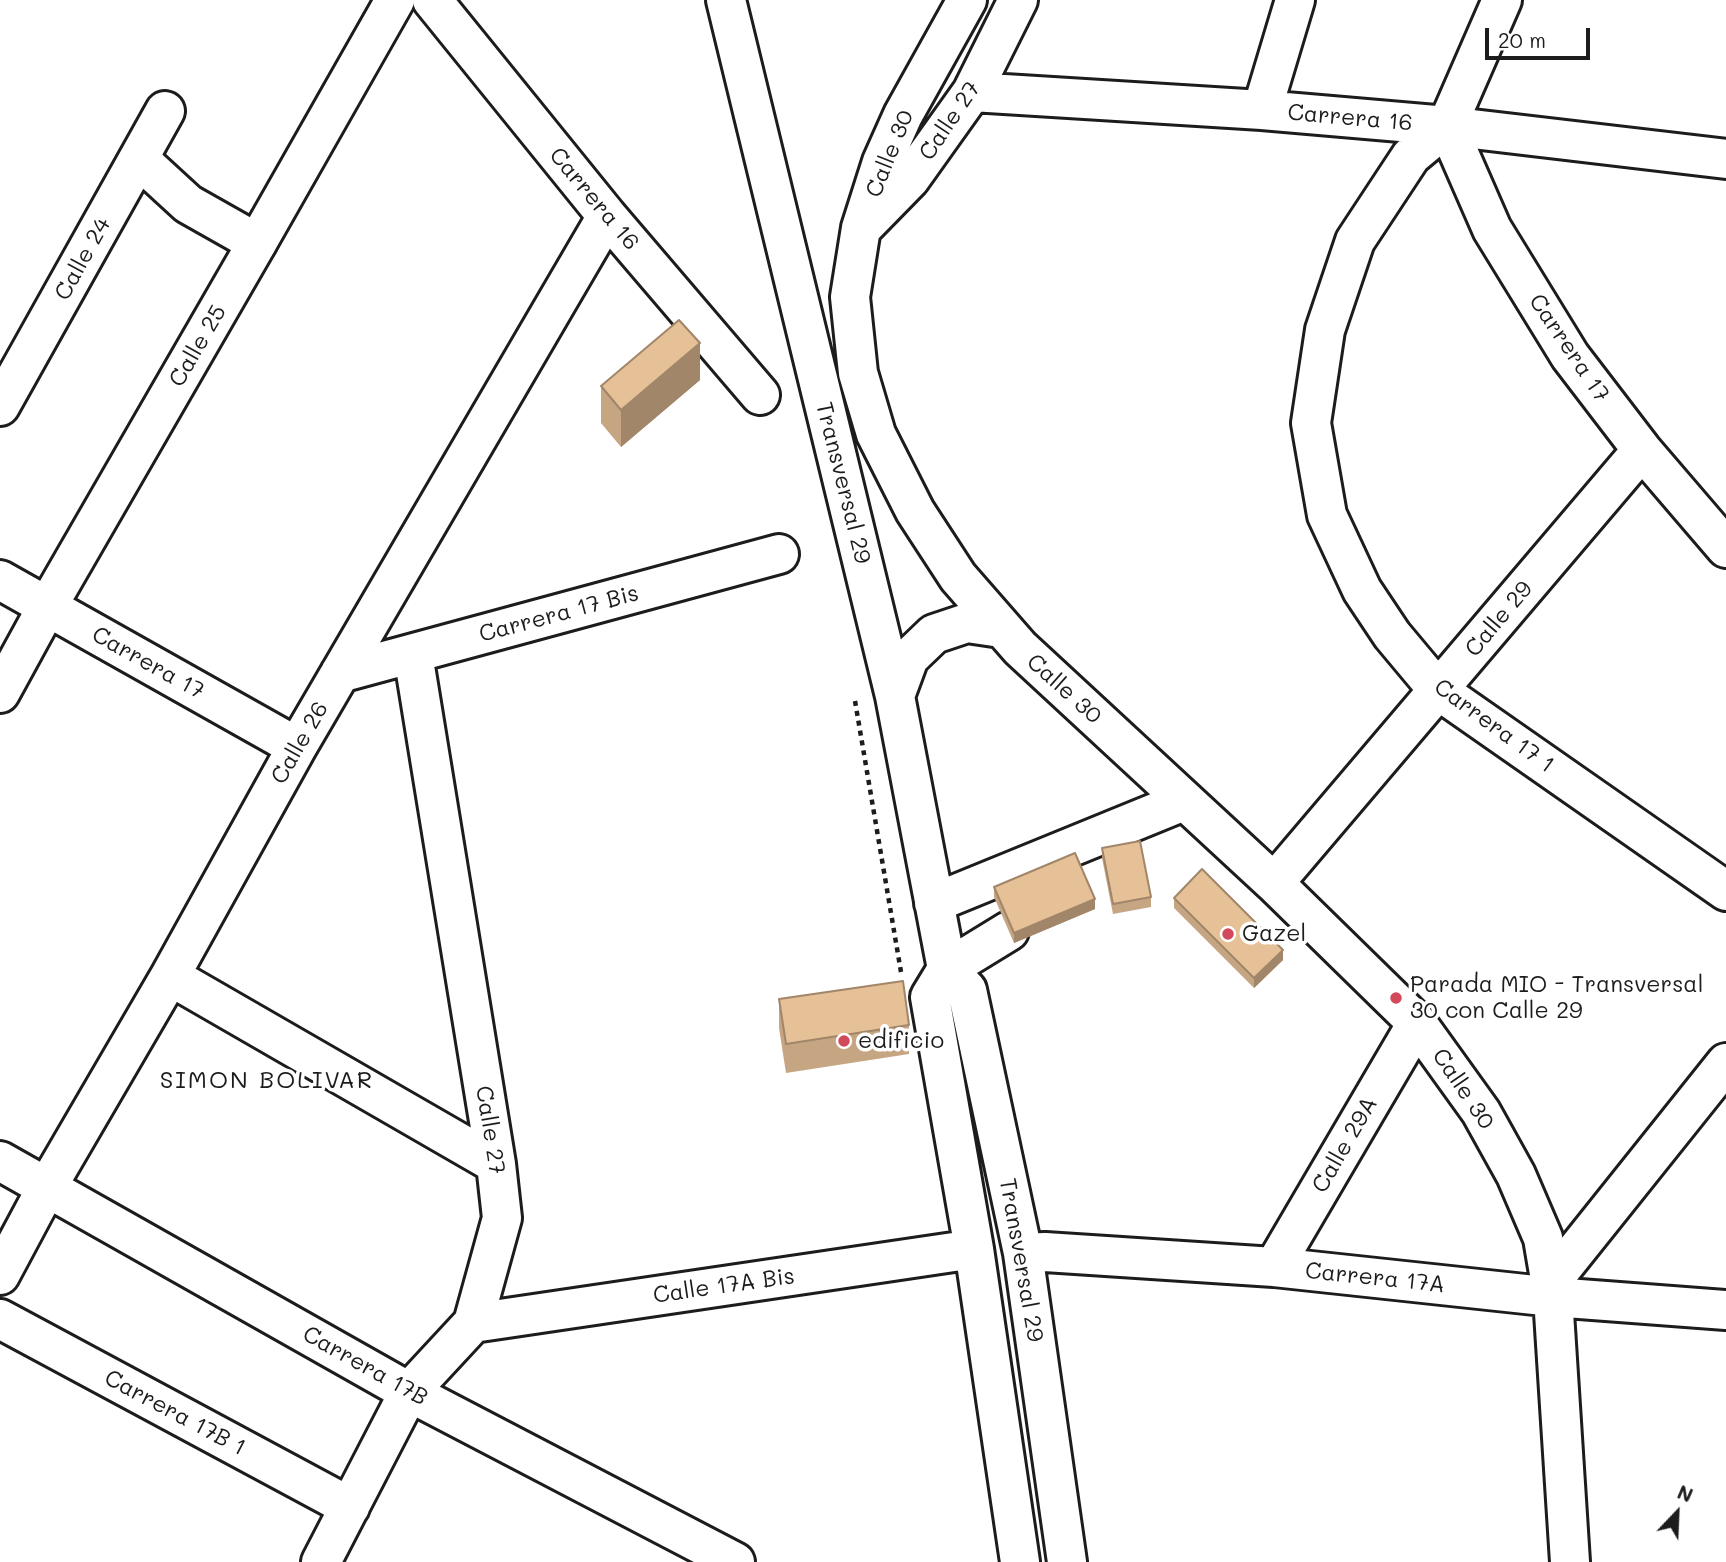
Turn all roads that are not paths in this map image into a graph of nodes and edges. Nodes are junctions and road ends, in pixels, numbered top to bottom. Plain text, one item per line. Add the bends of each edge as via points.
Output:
1 (395, 0) edge
2 (432, 0) edge
3 (726, 0) edge
4 (967, 0) edge
5 (1018, 0) edge
6 (1295, 0) edge
7 (1502, 0) edge
8 (972, 92) junction
9 (1262, 110) junction
10 (165, 111) dead end
11 (1447, 126) junction
12 (139, 159) junction
13 (1726, 159) edge
14 (607, 216) junction
15 (861, 228) junction
16 (257, 243) junction
17 (760, 395) dead end
18 (0, 406) edge
19 (1642, 450) junction
20 (1726, 548) edge
21 (779, 554) dead end
22 (0, 580) edge
23 (47, 607) junction
24 (1001, 628) junction
25 (413, 653) junction
26 (340, 673) junction
27 (1438, 690) junction
28 (0, 692) edge
29 (895, 696) junction
30 (297, 747) junction
31 (1184, 800) junction
32 (1274, 883) junction
33 (1726, 891) edge
34 (934, 904) junction
35 (1009, 931) edge
36 (947, 969) junction
37 (170, 976) junction
38 (1417, 1023) junction
39 (1726, 1063) edge
40 (0, 1161) edge
41 (496, 1164) junction
42 (47, 1187) junction
43 (974, 1249) junction
44 (1023, 1252) junction
45 (1274, 1267) junction
46 (0, 1275) edge
47 (1552, 1290) junction
48 (1726, 1310) edge
49 (0, 1319) edge
50 (473, 1323) junction
51 (409, 1392) junction
52 (350, 1507) junction
53 (321, 1562) edge
54 (736, 1562) edge
55 (1020, 1562) edge
56 (1067, 1562) edge
57 (1570, 1562) edge

1 - 16 street, Calle 25
2 - 14 street, Carrera 16
3 - 29 street, Transversal 29
4 - 15 street, Calle 30 via 903,115
5 - 8 street, Calle 27
6 - 9 street
7 - 11 street
8 - 9 street, Carrera 16
8 - 15 street, Calle 27 via 910,179
9 - 11 street, Carrera 16
10 - 12 street, Calle 24
11 - 13 street, Carrera 16
11 - 19 street, Carrera 17 via 1492,229 1570,356
11 - 27 street, Carrera 17 1 via 1411,156 1356,241 1325,330 1311,423 1327,515 1362,590
12 - 16 street via 188,204
12 - 18 street, Calle 24
14 - 17 street, Carrera 16
14 - 26 street, Calle 26
15 - 24 street, Calle 30 via 850,297 858,373 876,434 915,511 958,577
16 - 23 street, Calle 25
19 - 20 street, Carrera 17
19 - 27 street, Calle 29
21 - 25 street, Carrera 17 Bis
22 - 23 street, Carrera 17
23 - 28 street, Calle 25
23 - 30 street, Carrera 17
24 - 29 street via 967,624 934,635 909,658
24 - 31 street, Calle 30
25 - 26 street, Carrera 17 Bis
25 - 41 street, Calle 27
26 - 30 street, Calle 26
27 - 32 street, Calle 29
27 - 33 street, Carrera 17 1
29 - 34 street, Transversal 29
30 - 37 street, Calle 26
31 - 32 street, Calle 30
31 - 34 street via 1054,863
32 - 38 street, Calle 30
34 - 36 street, Transversal 29
35 - 36 street
36 - 43 street, Transversal 29 via 930,997
36 - 44 street, Transversal 29 via 967,990
37 - 41 street
37 - 42 street, Calle 26
38 - 45 street, Calle 29A
38 - 47 street, Calle 30 via 1481,1112 1516,1175 1543,1238
39 - 47 street
40 - 42 street, Carrera 17B
41 - 50 street, Calle 27 via 502,1218
42 - 46 street, Calle 26
42 - 51 street, Carrera 17B
43 - 50 street, Calle 17A Bis
43 - 55 street, Transversal 29
44 - 45 street, Carrera 17A
44 - 56 street, Transversal 29
45 - 47 street, Carrera 17A
47 - 48 street, Carrera 17A
47 - 57 street, Calle 30
49 - 52 street, Carrera 17B 1
50 - 51 street, Calle 27
51 - 52 street, Calle 27
51 - 54 street, Carrera 17B
52 - 53 street, Calle 27

